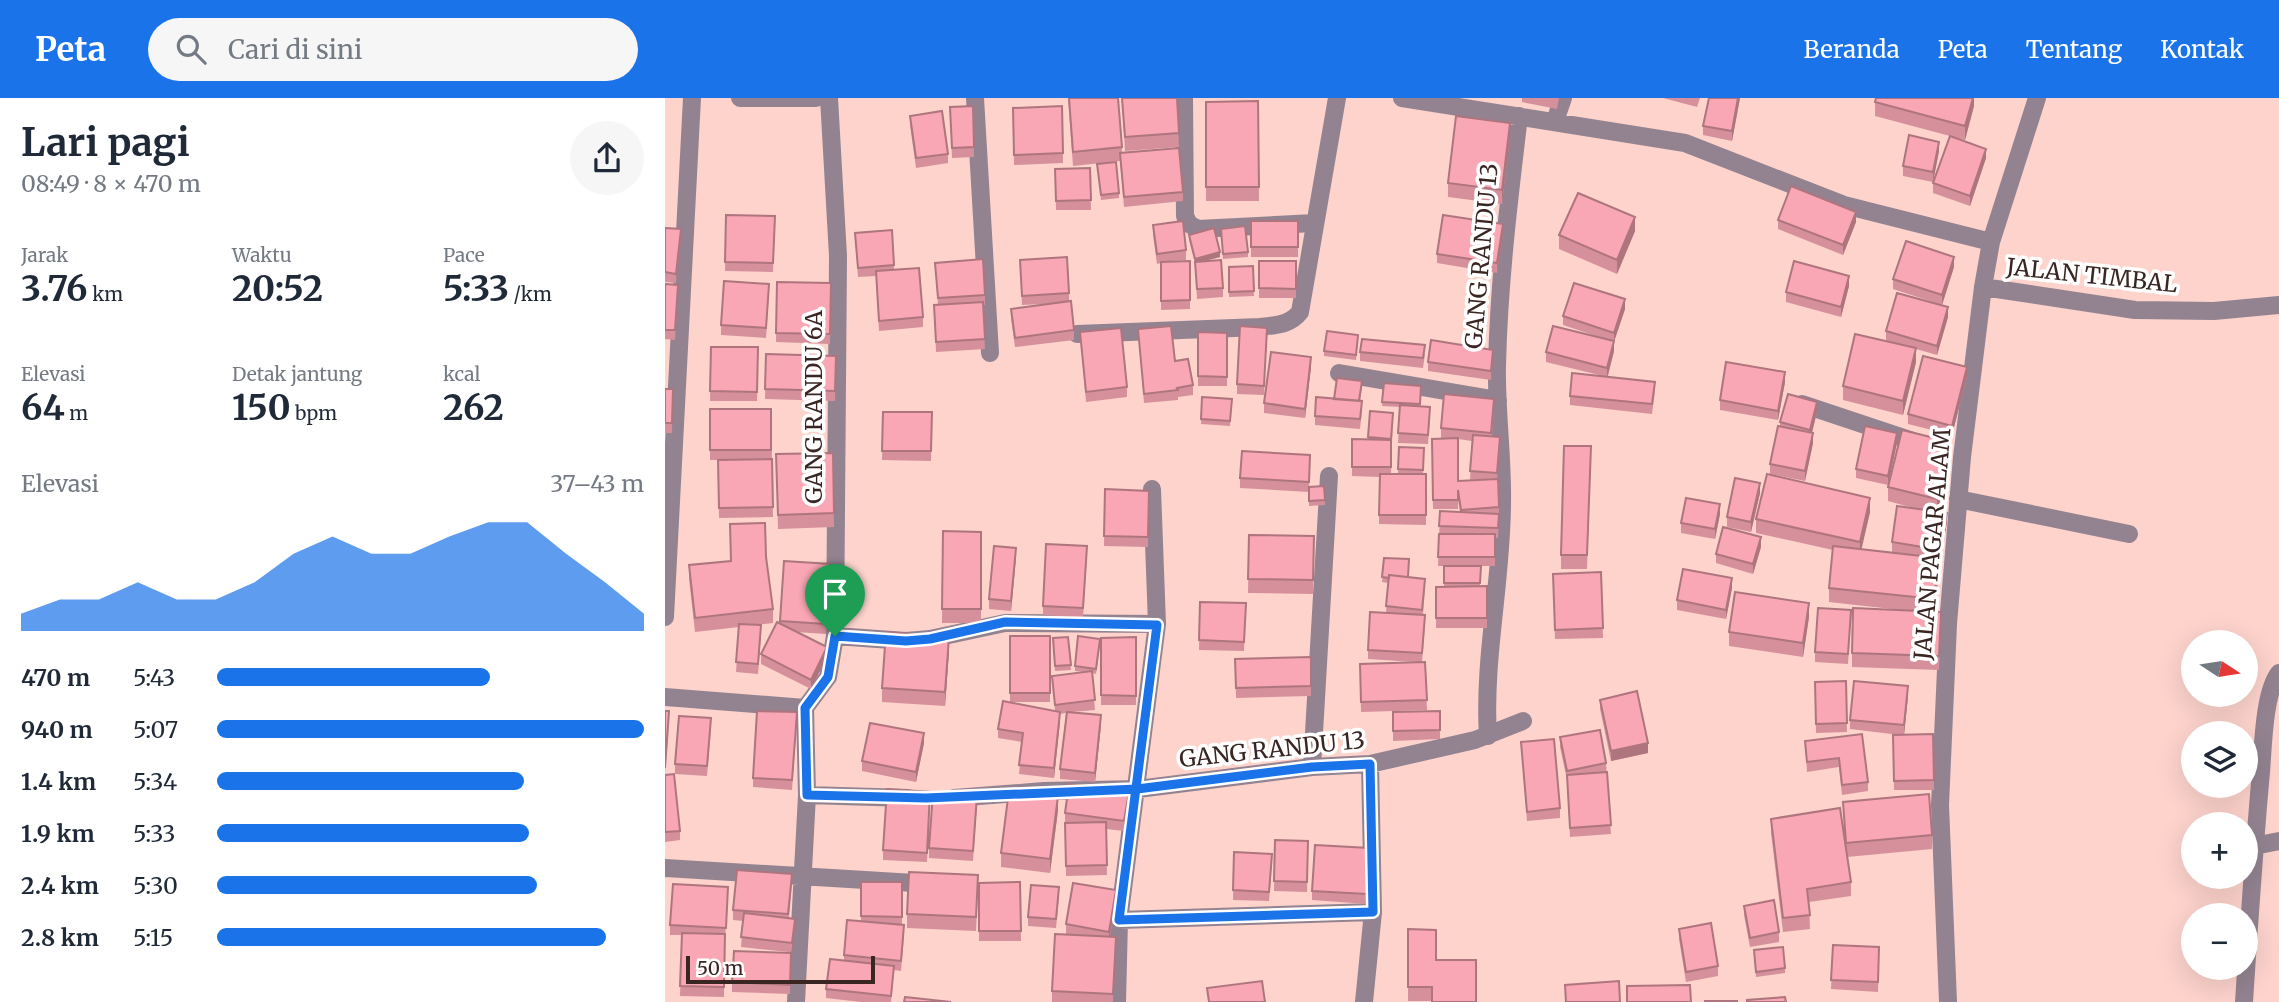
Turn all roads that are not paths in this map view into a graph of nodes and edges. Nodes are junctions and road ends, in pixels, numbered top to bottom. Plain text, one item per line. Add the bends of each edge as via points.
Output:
1 (692, 98) edge
2 (740, 98) edge
3 (816, 98) edge
4 (829, 98) edge
5 (975, 98) edge
6 (1184, 98) edge
7 (1337, 98) edge
8 (1402, 98) edge
9 (1563, 98) edge
10 (2037, 98) edge
11 (1519, 116) junction
12 (1555, 121) junction
13 (1314, 223) junction
14 (1991, 242) junction
15 (1983, 287) junction
16 (2279, 305) edge
17 (1077, 334) edge
18 (990, 353) dead end
19 (1339, 373) dead end
20 (1499, 400) junction
21 (1803, 404) edge
22 (1950, 453) junction
23 (1329, 476) dead end
24 (1152, 489) dead end
25 (1958, 499) junction
26 (2129, 534) dead end
27 (665, 617) edge
28 (1157, 625) junction
29 (835, 636) junction
30 (2279, 673) edge
31 (665, 697) edge
32 (805, 708) junction
33 (1523, 721) dead end
34 (1488, 736) junction
35 (1370, 764) junction
36 (1312, 767) junction
37 (1137, 789) junction
38 (807, 795) junction
39 (2257, 812) edge
40 (2279, 841) edge
41 (2258, 845) edge
42 (665, 868) edge
43 (803, 877) junction
44 (951, 885) edge
45 (2251, 889) edge
46 (1373, 912) junction
47 (1119, 920) junction
48 (796, 1002) edge
49 (1117, 1002) edge
50 (1364, 1002) edge
51 (1948, 1002) edge
52 (2244, 1002) edge

1 - 27 street
2 - 3 street
4 - 29 street, GANG RANDU 6A via 838,256
5 - 18 street
6 - 13 street via 1185,216 1189,224 1198,229
7 - 13 street
8 - 11 street
9 - 12 street
10 - 14 street, JALAN PAGAR ALAM
11 - 12 street
11 - 20 street, GANG RANDU 13 via 1503,260
12 - 14 street via 1685,143 1844,205
13 - 17 street via 1300,312 1288,323
14 - 15 street, JALAN PAGAR ALAM
15 - 16 street, JALAN TIMBAL via 2135,310 2214,311
15 - 22 street, JALAN PAGAR ALAM
19 - 20 street
20 - 34 street, GANG RANDU 13 via 1503,503 1486,707
21 - 22 street
22 - 25 street, JALAN PAGAR ALAM
23 - 36 street
24 - 28 street
25 - 26 street
25 - 51 street, JALAN PAGAR ALAM via 1941,623 1940,805
28 - 29 street via 1005,622 906,641
28 - 37 street
29 - 32 street, GANG RANDU 6A via 828,677
30 - 39 street via 2266,717
31 - 32 street
32 - 38 street
33 - 34 street, GANG RANDU 13
34 - 35 street, GANG RANDU 13
35 - 36 street, GANG RANDU 13
35 - 46 street
36 - 37 street, GANG RANDU 13
37 - 38 street, GANG RANDU 13 via 933,798
37 - 47 street
38 - 43 street
40 - 41 street
42 - 43 street
43 - 44 street
43 - 48 street
45 - 52 street
46 - 47 street
46 - 50 street
47 - 49 street

